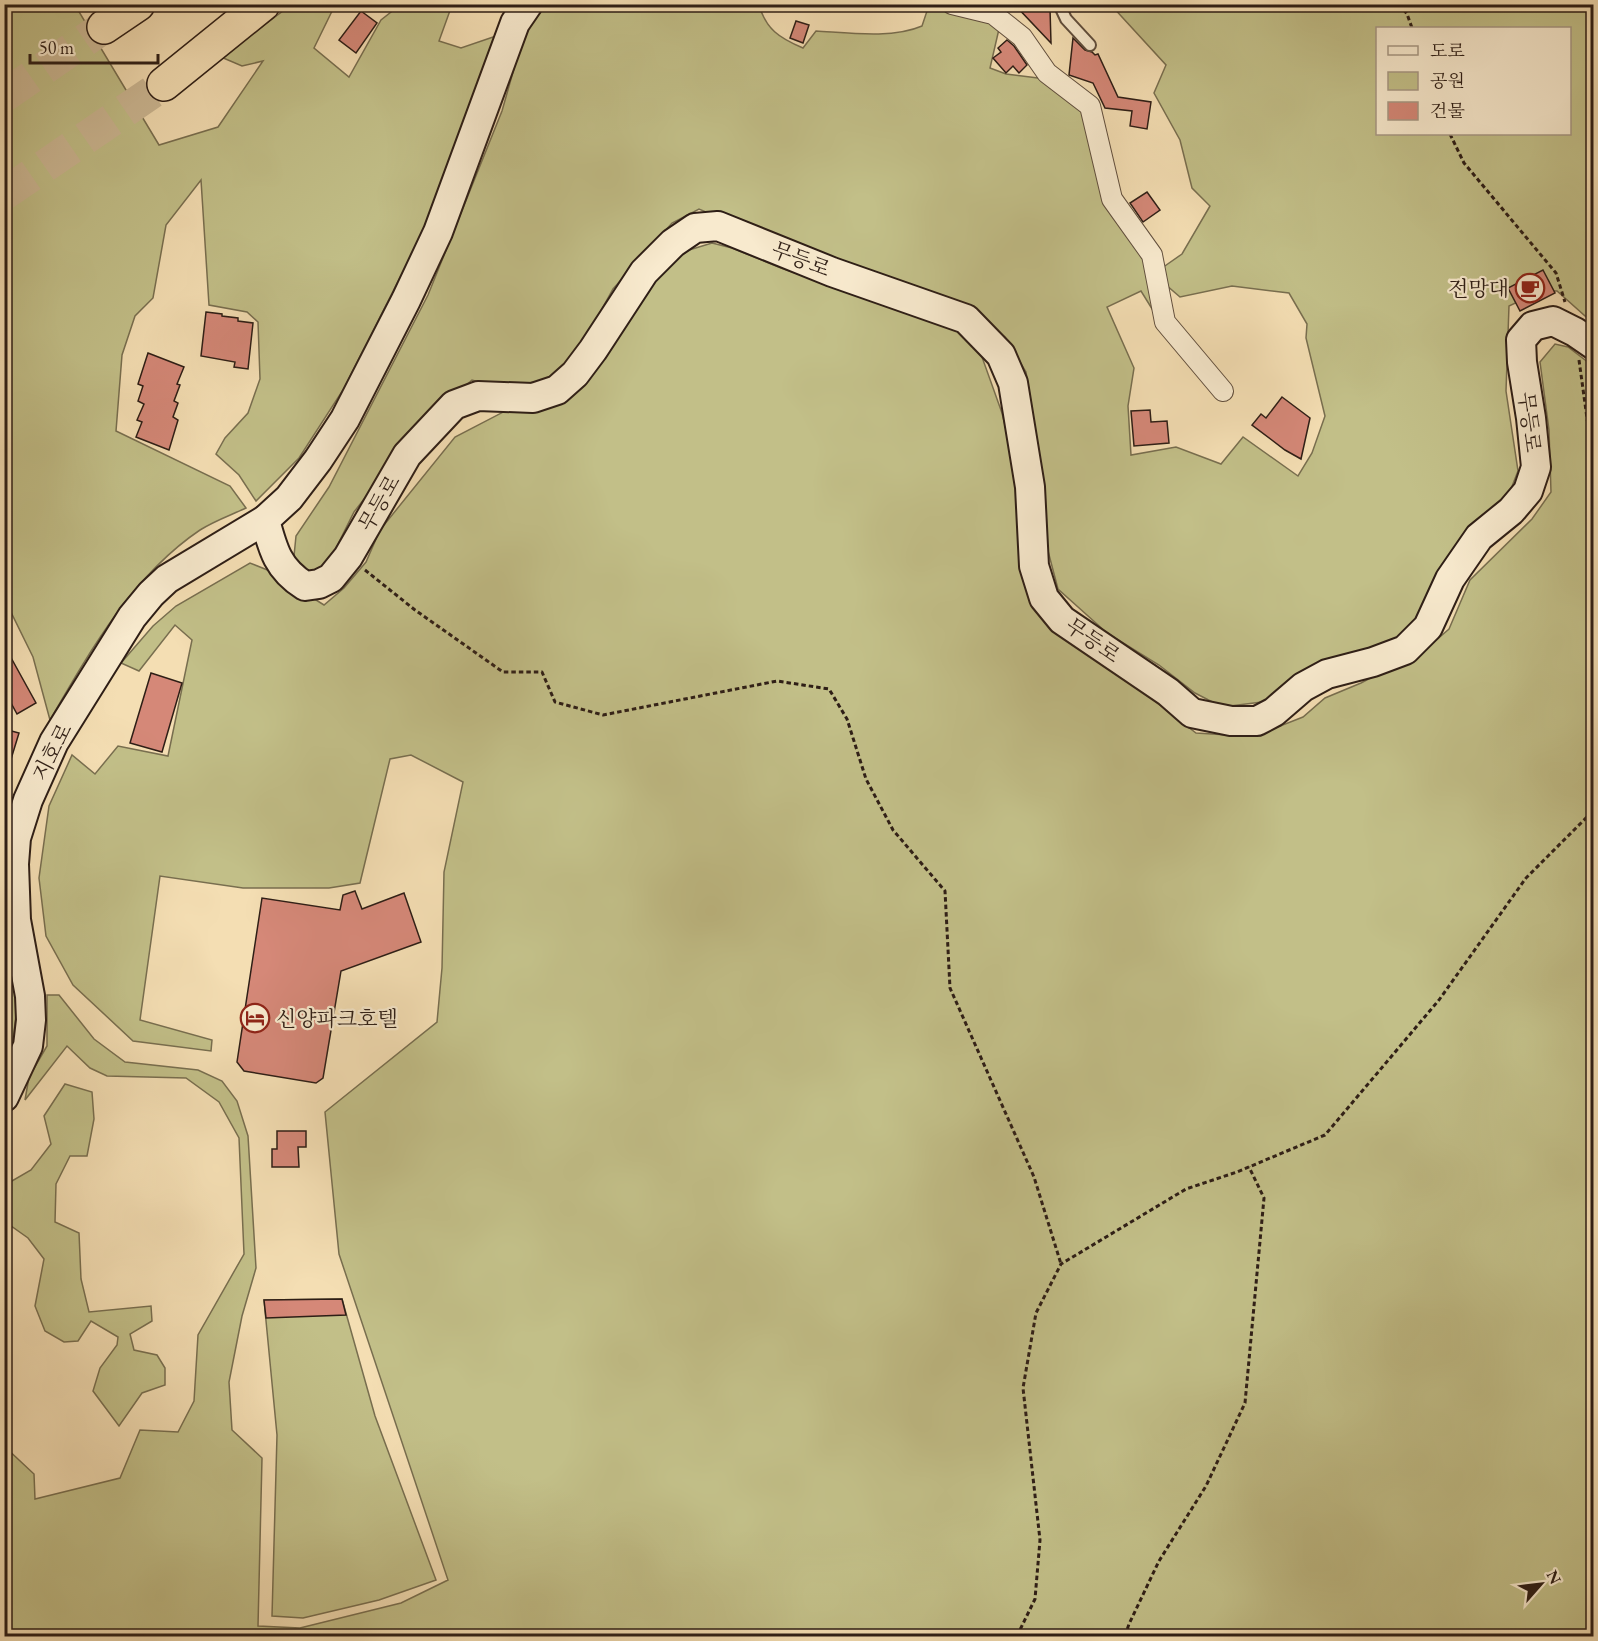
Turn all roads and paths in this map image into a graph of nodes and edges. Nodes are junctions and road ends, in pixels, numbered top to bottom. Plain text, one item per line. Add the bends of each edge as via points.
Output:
1 (138, 4) edge
2 (263, 4) edge
3 (528, 4) edge
4 (952, 4) edge
5 (1059, 4) edge
6 (1399, 4) edge
7 (104, 27) tunnel mouth
8 (1412, 27) edge
9 (1090, 45) dead end
10 (164, 84) tunnel mouth
11 (1450, 135) edge
12 (1584, 339) edge
13 (1223, 391) dead end
14 (1593, 469) edge
15 (265, 520) junction
16 (348, 557) junction
17 (1593, 810) edge
18 (4, 1097) edge
19 (1249, 1167) junction
20 (1062, 1263) junction
21 (1017, 1636) edge
22 (1125, 1636) edge

1 - 7 highway
2 - 10 highway
3 - 15 main road via 515,22 438,232 361,388 318,460 289,498
4 - 13 street via 993,14 1022,37 1047,73 1090,106 1112,200 1152,255 1165,322
5 - 9 lane via 1066,19
6 - 8 path
11 - 12 path via 1464,163 1556,273
12 - 14 path
12 - 16 main road, 무등로 via 1553,321 1533,326 1521,340 1536,467 1528,491 1479,537 1450,579 1428,627 1405,650 1327,674 1257,721 1231,721 1192,713 1168,692 1062,620 1044,598 1034,566 1030,487 1013,383 1002,355 966,319 832,272 718,226 695,228 673,243 644,272 593,350 557,390 533,398 478,396 454,405 407,455
15 - 16 main road, 무등로 via 273,552 290,576 305,586 331,578
15 - 18 main road, 지호로 via 167,579 151,594 132,617 54,742 16,838 16,920 31,1020 28,1046
16 - 20 path via 503,672 542,672 555,702 603,715 777,681 829,689 848,718 866,779 892,830 945,891 950,988 1034,1177
17 - 19 path via 1526,878 1439,1000 1326,1135
19 - 20 path via 1186,1189
19 - 22 path via 1264,1198 1245,1403 1206,1486 1159,1561
20 - 21 path via 1036,1313 1023,1388 1040,1540 1035,1599

